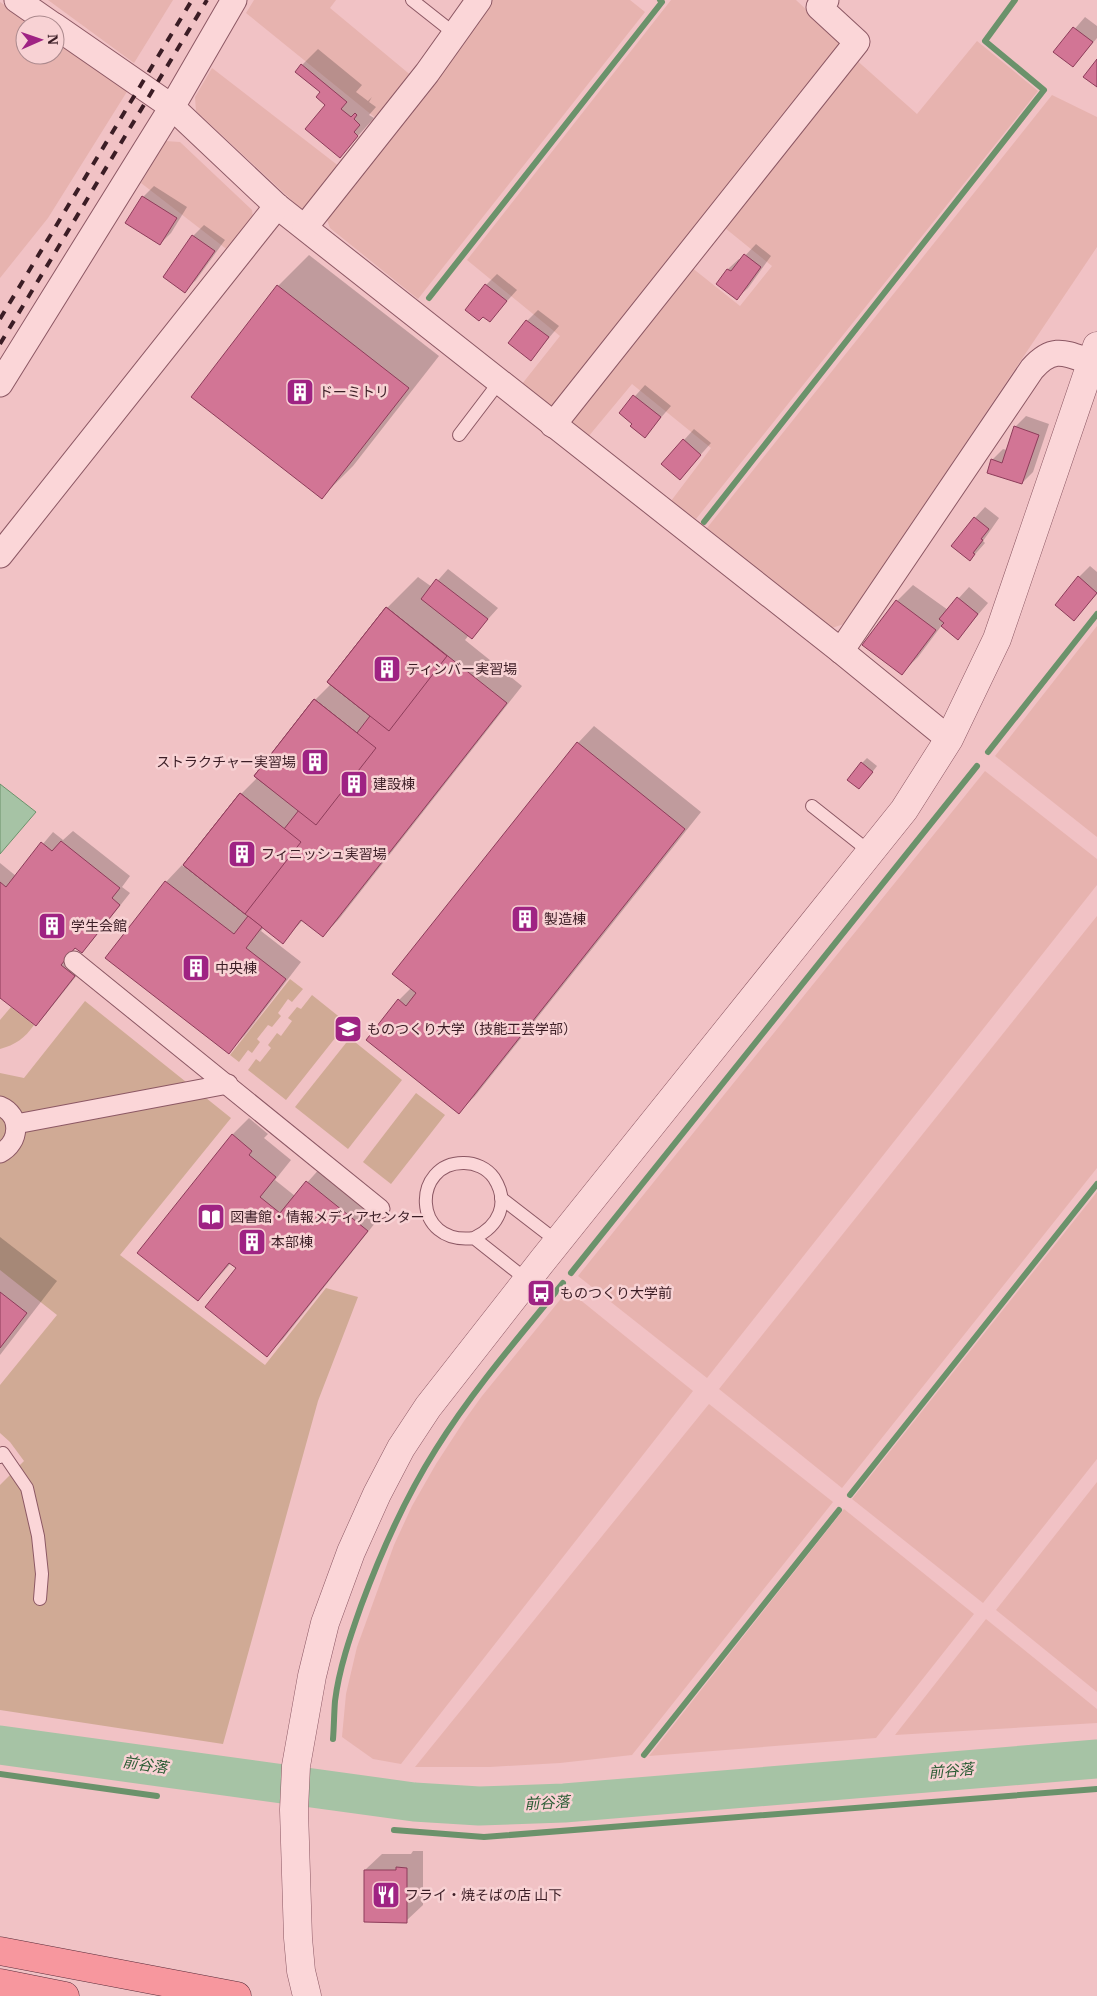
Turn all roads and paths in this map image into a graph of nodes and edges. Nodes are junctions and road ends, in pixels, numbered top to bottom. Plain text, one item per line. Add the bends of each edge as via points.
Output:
1 (17, 0) edge
2 (234, 0) edge
3 (412, 0) edge
4 (479, 0) edge
5 (826, 0) edge
6 (38, 15) edge
7 (65, 34) edge
8 (455, 34) junction
9 (172, 107) junction
10 (277, 206) junction
11 (305, 227) junction
12 (1094, 354) edge
13 (500, 381) junction
14 (0, 384) edge
15 (553, 425) junction
16 (459, 435) dead end
17 (0, 555) edge
18 (841, 651) junction
19 (950, 740) junction
20 (812, 806) dead end
21 (870, 852) junction
22 (74, 961) dead end
23 (228, 1084) junction
24 (0, 1106) edge
25 (16, 1124) junction
26 (0, 1153) edge
27 (501, 1198) junction
28 (380, 1209) dead end
29 (474, 1238) junction
30 (558, 1242) junction
31 (527, 1280) junction
32 (0, 1457) edge
33 (40, 1599) dead end
34 (0, 1951) edge
35 (0, 1984) edge
36 (65, 1996) edge
37 (237, 1996) edge
38 (307, 1996) edge

1 - 6 street
2 - 9 street
3 - 8 lane
4 - 8 street
5 - 15 street via 819,7 856,42
7 - 9 street
8 - 11 street
9 - 10 street
9 - 14 street
10 - 11 street
10 - 17 street
11 - 13 street
12 - 18 street via 1053,353 1032,369
12 - 19 street via 997,639
13 - 15 street
13 - 16 lane
15 - 18 street
18 - 19 street
19 - 21 street via 904,810
20 - 21 lane
21 - 30 street
22 - 23 street
23 - 25 street
23 - 28 street
24 - 25 street via 11,1113
25 - 26 street via 12,1145
27 - 29 lane via 495,1223
27 - 29 lane via 499,1186 492,1175 470,1163 446,1167 429,1184 426,1208 430,1220 449,1237
27 - 30 lane
29 - 31 lane
30 - 31 street
31 - 38 street via 428,1407 401,1448 350,1552 325,1623 296,1766 294,1810 298,1938
32 - 33 lane via 3,1453 27,1488 38,1536 42,1574
34 - 37 main road
35 - 36 main road

